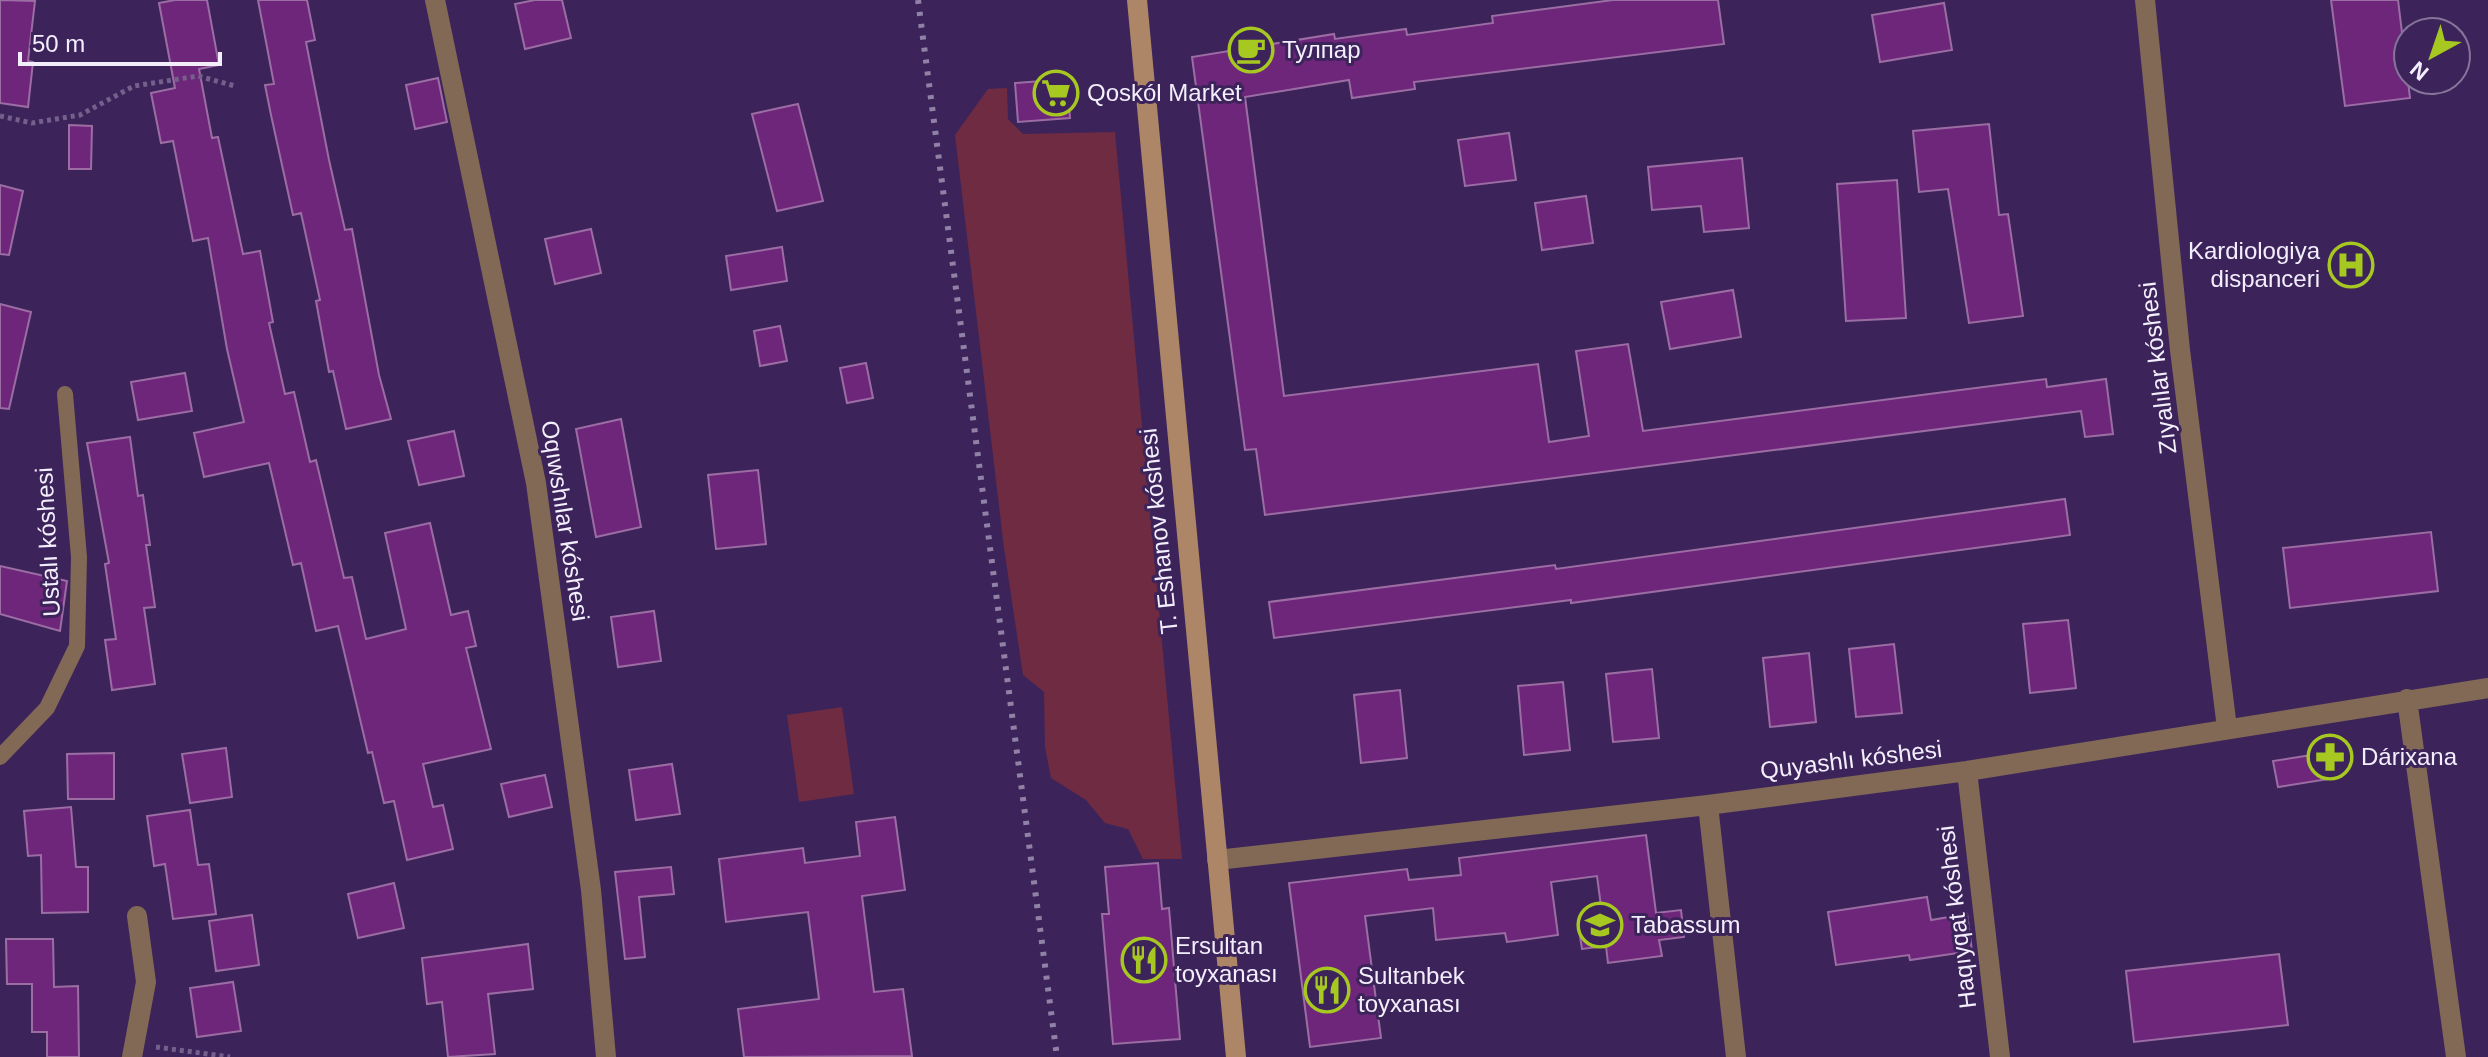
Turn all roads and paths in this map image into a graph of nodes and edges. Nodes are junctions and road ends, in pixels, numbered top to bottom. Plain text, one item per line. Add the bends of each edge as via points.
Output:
1 (435, 0) edge
2 (1137, 0) edge
3 (2145, 0) edge
4 (235, 86) dead end
5 (0, 116) edge
6 (65, 394) dead end
7 (2488, 688) edge
8 (2407, 699) junction
9 (2227, 728) junction
10 (0, 757) edge
11 (1967, 771) junction
12 (1708, 805) junction
13 (1217, 860) junction
14 (137, 916) dead end
15 (133, 1051) edge
16 (230, 1057) edge
17 (606, 1057) edge
18 (1236, 1057) edge
19 (1736, 1057) edge
20 (2000, 1057) edge
21 (2456, 1057) edge

1 - 17 street, Oqıwshılar kóshesi via 536,483 591,890
2 - 13 main road, T. Eshanov kóshesi
3 - 9 street, Zıyalılar kóshesi via 2180,350
4 - 5 path via 198,76 134,86 80,115 32,123
6 - 10 lane, Ustalı kóshesi via 79,557 77,646 47,708
7 - 8 street, Quyashlı kóshesi
8 - 9 street, Quyashlı kóshesi
8 - 21 street
9 - 11 street, Quyashlı kóshesi
11 - 12 street, Quyashlı kóshesi
11 - 20 street, Haqıyqat kóshesi
12 - 13 street, Quyashlı kóshesi
12 - 19 street
13 - 18 main road, T. Eshanov kóshesi
14 - 15 street via 146,982
15 - 16 path

